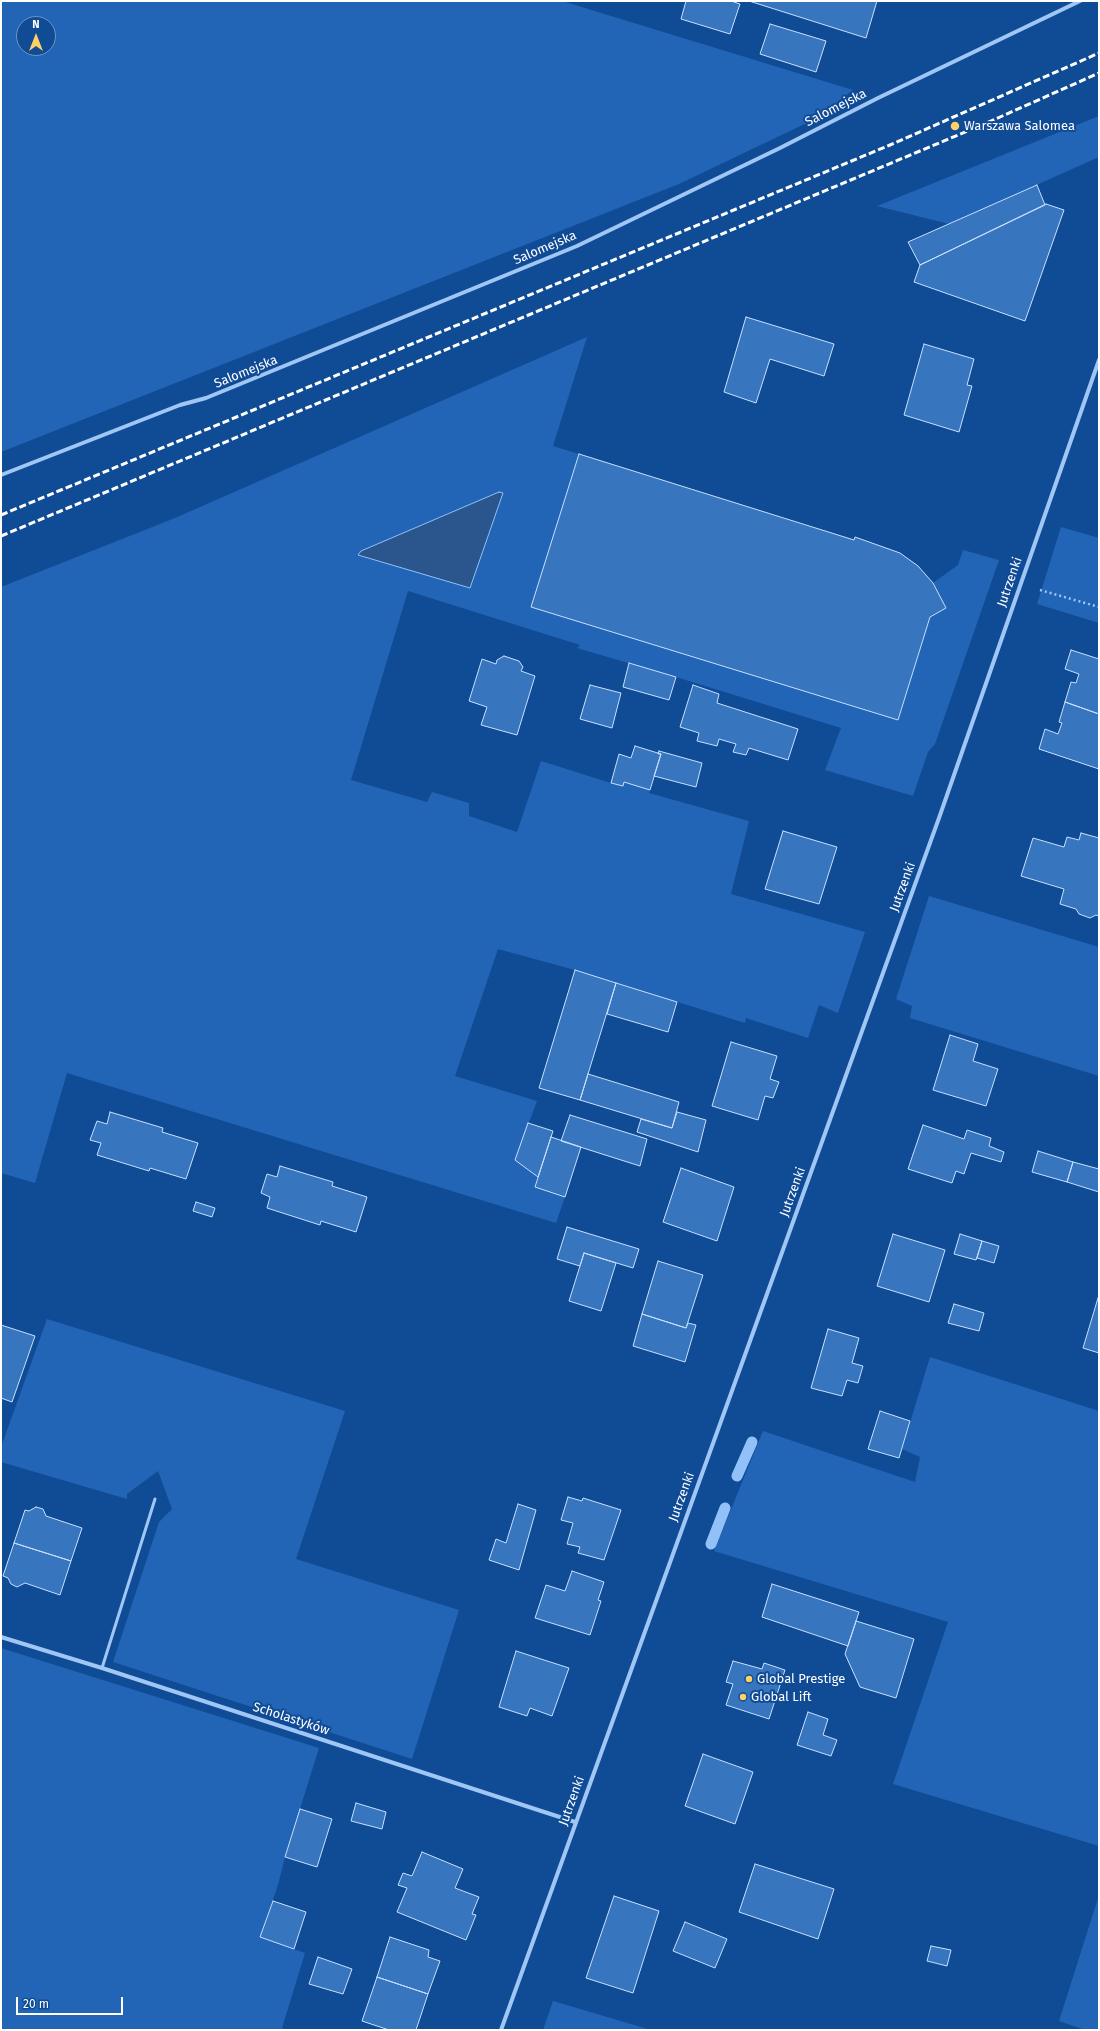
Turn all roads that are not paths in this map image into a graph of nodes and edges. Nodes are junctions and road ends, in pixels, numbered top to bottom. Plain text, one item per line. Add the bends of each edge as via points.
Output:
1 (1080, 1) edge
2 (1099, 360) edge
3 (1, 475) edge
4 (155, 1499) dead end
5 (1, 1637) edge
6 (102, 1668) junction
7 (575, 1822) junction
8 (501, 2030) edge

1 - 3 street, Salomejska via 577,246 206,398 180,405
2 - 7 street, Jutrzenki via 939,818
4 - 6 lane
5 - 6 street, Scholastyków
6 - 7 street, Scholastyków
7 - 8 street, Jutrzenki

